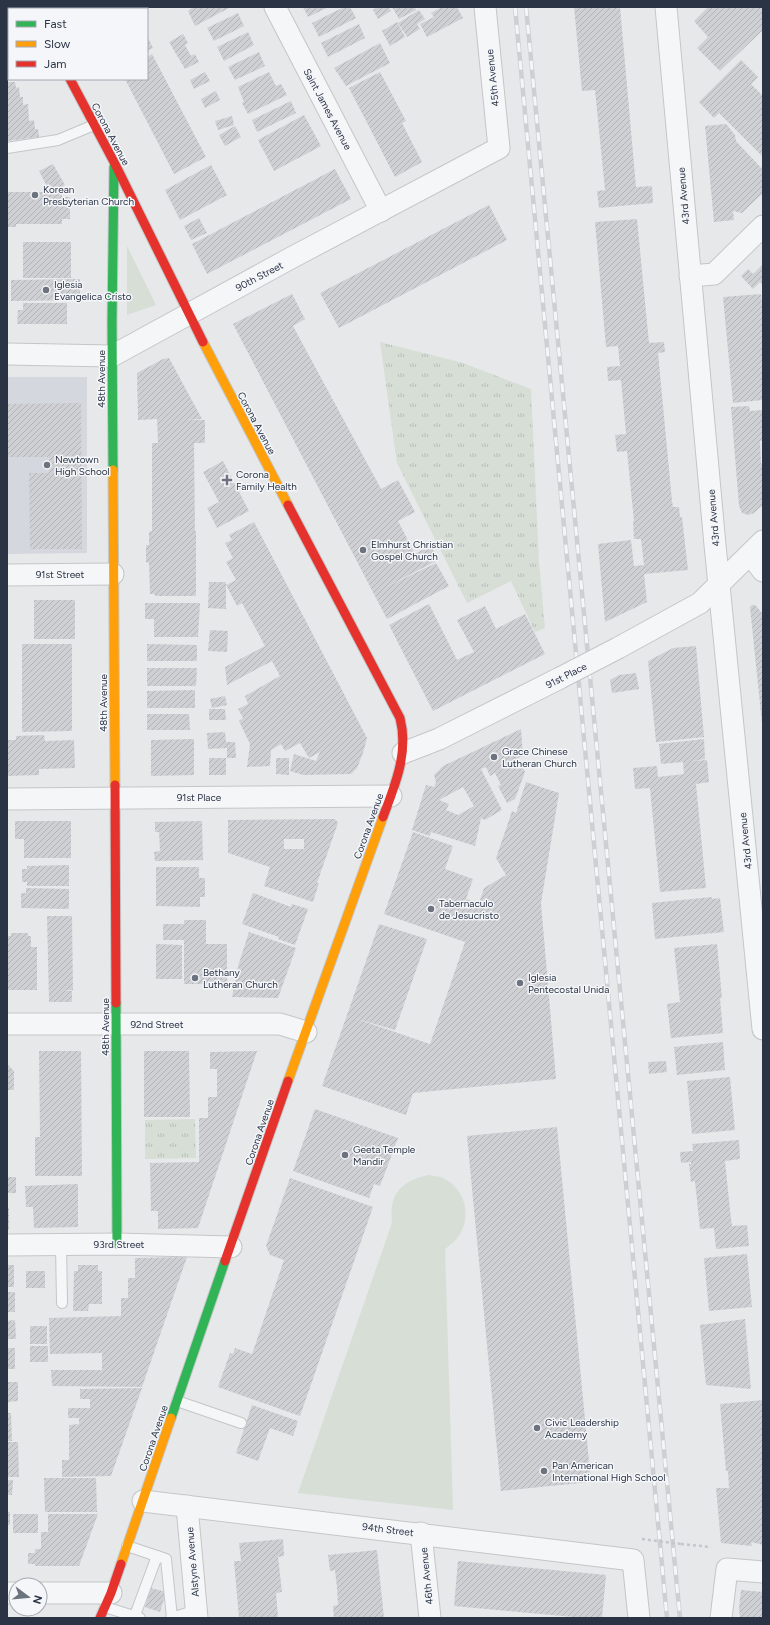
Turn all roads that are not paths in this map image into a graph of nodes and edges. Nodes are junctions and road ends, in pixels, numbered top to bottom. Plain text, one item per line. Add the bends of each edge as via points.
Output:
1 (275, 7) edge
2 (484, 7) edge
3 (666, 7) edge
4 (71, 80) edge
5 (94, 125) junction
6 (7, 148) edge
7 (499, 148) joint
8 (114, 162) junction
9 (381, 211) junction
10 (763, 226) edge
11 (690, 276) junction
12 (188, 314) junction
13 (7, 354) edge
14 (112, 356) junction
15 (756, 547) edge
16 (763, 571) edge
17 (113, 574) junction
18 (7, 575) edge
19 (720, 583) junction
20 (404, 754) junction
21 (391, 796) junction
22 (115, 797) junction
23 (7, 799) edge
24 (763, 855) edge
25 (748, 871) junction
26 (7, 1024) edge
27 (116, 1024) junction
28 (763, 1030) edge
29 (306, 1032) junction
30 (61, 1244) junction
31 (117, 1244) junction
32 (7, 1245) edge
33 (231, 1247) junction
34 (62, 1304) dead end
35 (177, 1401) junction
36 (241, 1423) dead end
37 (143, 1500) junction
38 (187, 1506) junction
39 (421, 1533) junction
40 (127, 1546) junction
41 (157, 1556) junction
42 (763, 1572) edge
43 (48, 1594) edge
44 (108, 1600) junction
45 (197, 1614) edge
46 (137, 1617) edge
47 (100, 1618) edge
48 (171, 1618) edge
49 (430, 1618) edge
50 (639, 1618) edge
51 (721, 1618) edge

1 - 9 street, Saint James Avenue
2 - 7 street, 45th Avenue
3 - 11 street, 43rd Avenue
4 - 5 street, Corona Avenue
5 - 6 lane via 58,140
5 - 8 street, Corona Avenue
7 - 9 street, 90th Street
8 - 12 street, Corona Avenue
8 - 14 street, 48th Avenue
9 - 12 street, 90th Street
10 - 11 street via 714,274
11 - 19 street, 43rd Avenue
12 - 14 street, 90th Street
12 - 20 street, Corona Avenue via 400,718 404,729
13 - 14 street
14 - 17 street, 48th Avenue
15 - 16 street
15 - 19 street, 91st Place
17 - 18 street, 91st Street
17 - 22 street, 48th Avenue
19 - 20 street, 91st Place, bridge via 700,603 618,648 440,740
19 - 25 street, 43rd Avenue
20 - 21 street, Corona Avenue
21 - 22 street, 91st Place
21 - 29 street, Corona Avenue
22 - 23 street, 91st Place
22 - 27 street, 48th Avenue
24 - 25 street
25 - 28 street, 43rd Avenue
26 - 27 street, 92nd Street
27 - 29 street, 92nd Street via 280,1024
27 - 31 street, 48th Avenue
29 - 33 street, Corona Avenue
30 - 31 street, 93rd Street
30 - 32 street, 93rd Street
30 - 34 lane
31 - 33 street, 93rd Street
33 - 35 street, Corona Avenue
35 - 36 lane
35 - 37 street, Corona Avenue
37 - 38 street, 94th Street
37 - 40 street, Corona Avenue
38 - 39 street, 94th Street
38 - 45 street, Alstyne Avenue
39 - 49 street, 46th Avenue
39 - 50 street, 94th Street via 633,1560
40 - 41 lane
40 - 44 street, Corona Avenue
41 - 46 lane
41 - 48 lane via 166,1559
42 - 51 street via 727,1569
43 - 44 street
44 - 46 lane
44 - 47 street, Corona Avenue
45 - 48 lane

